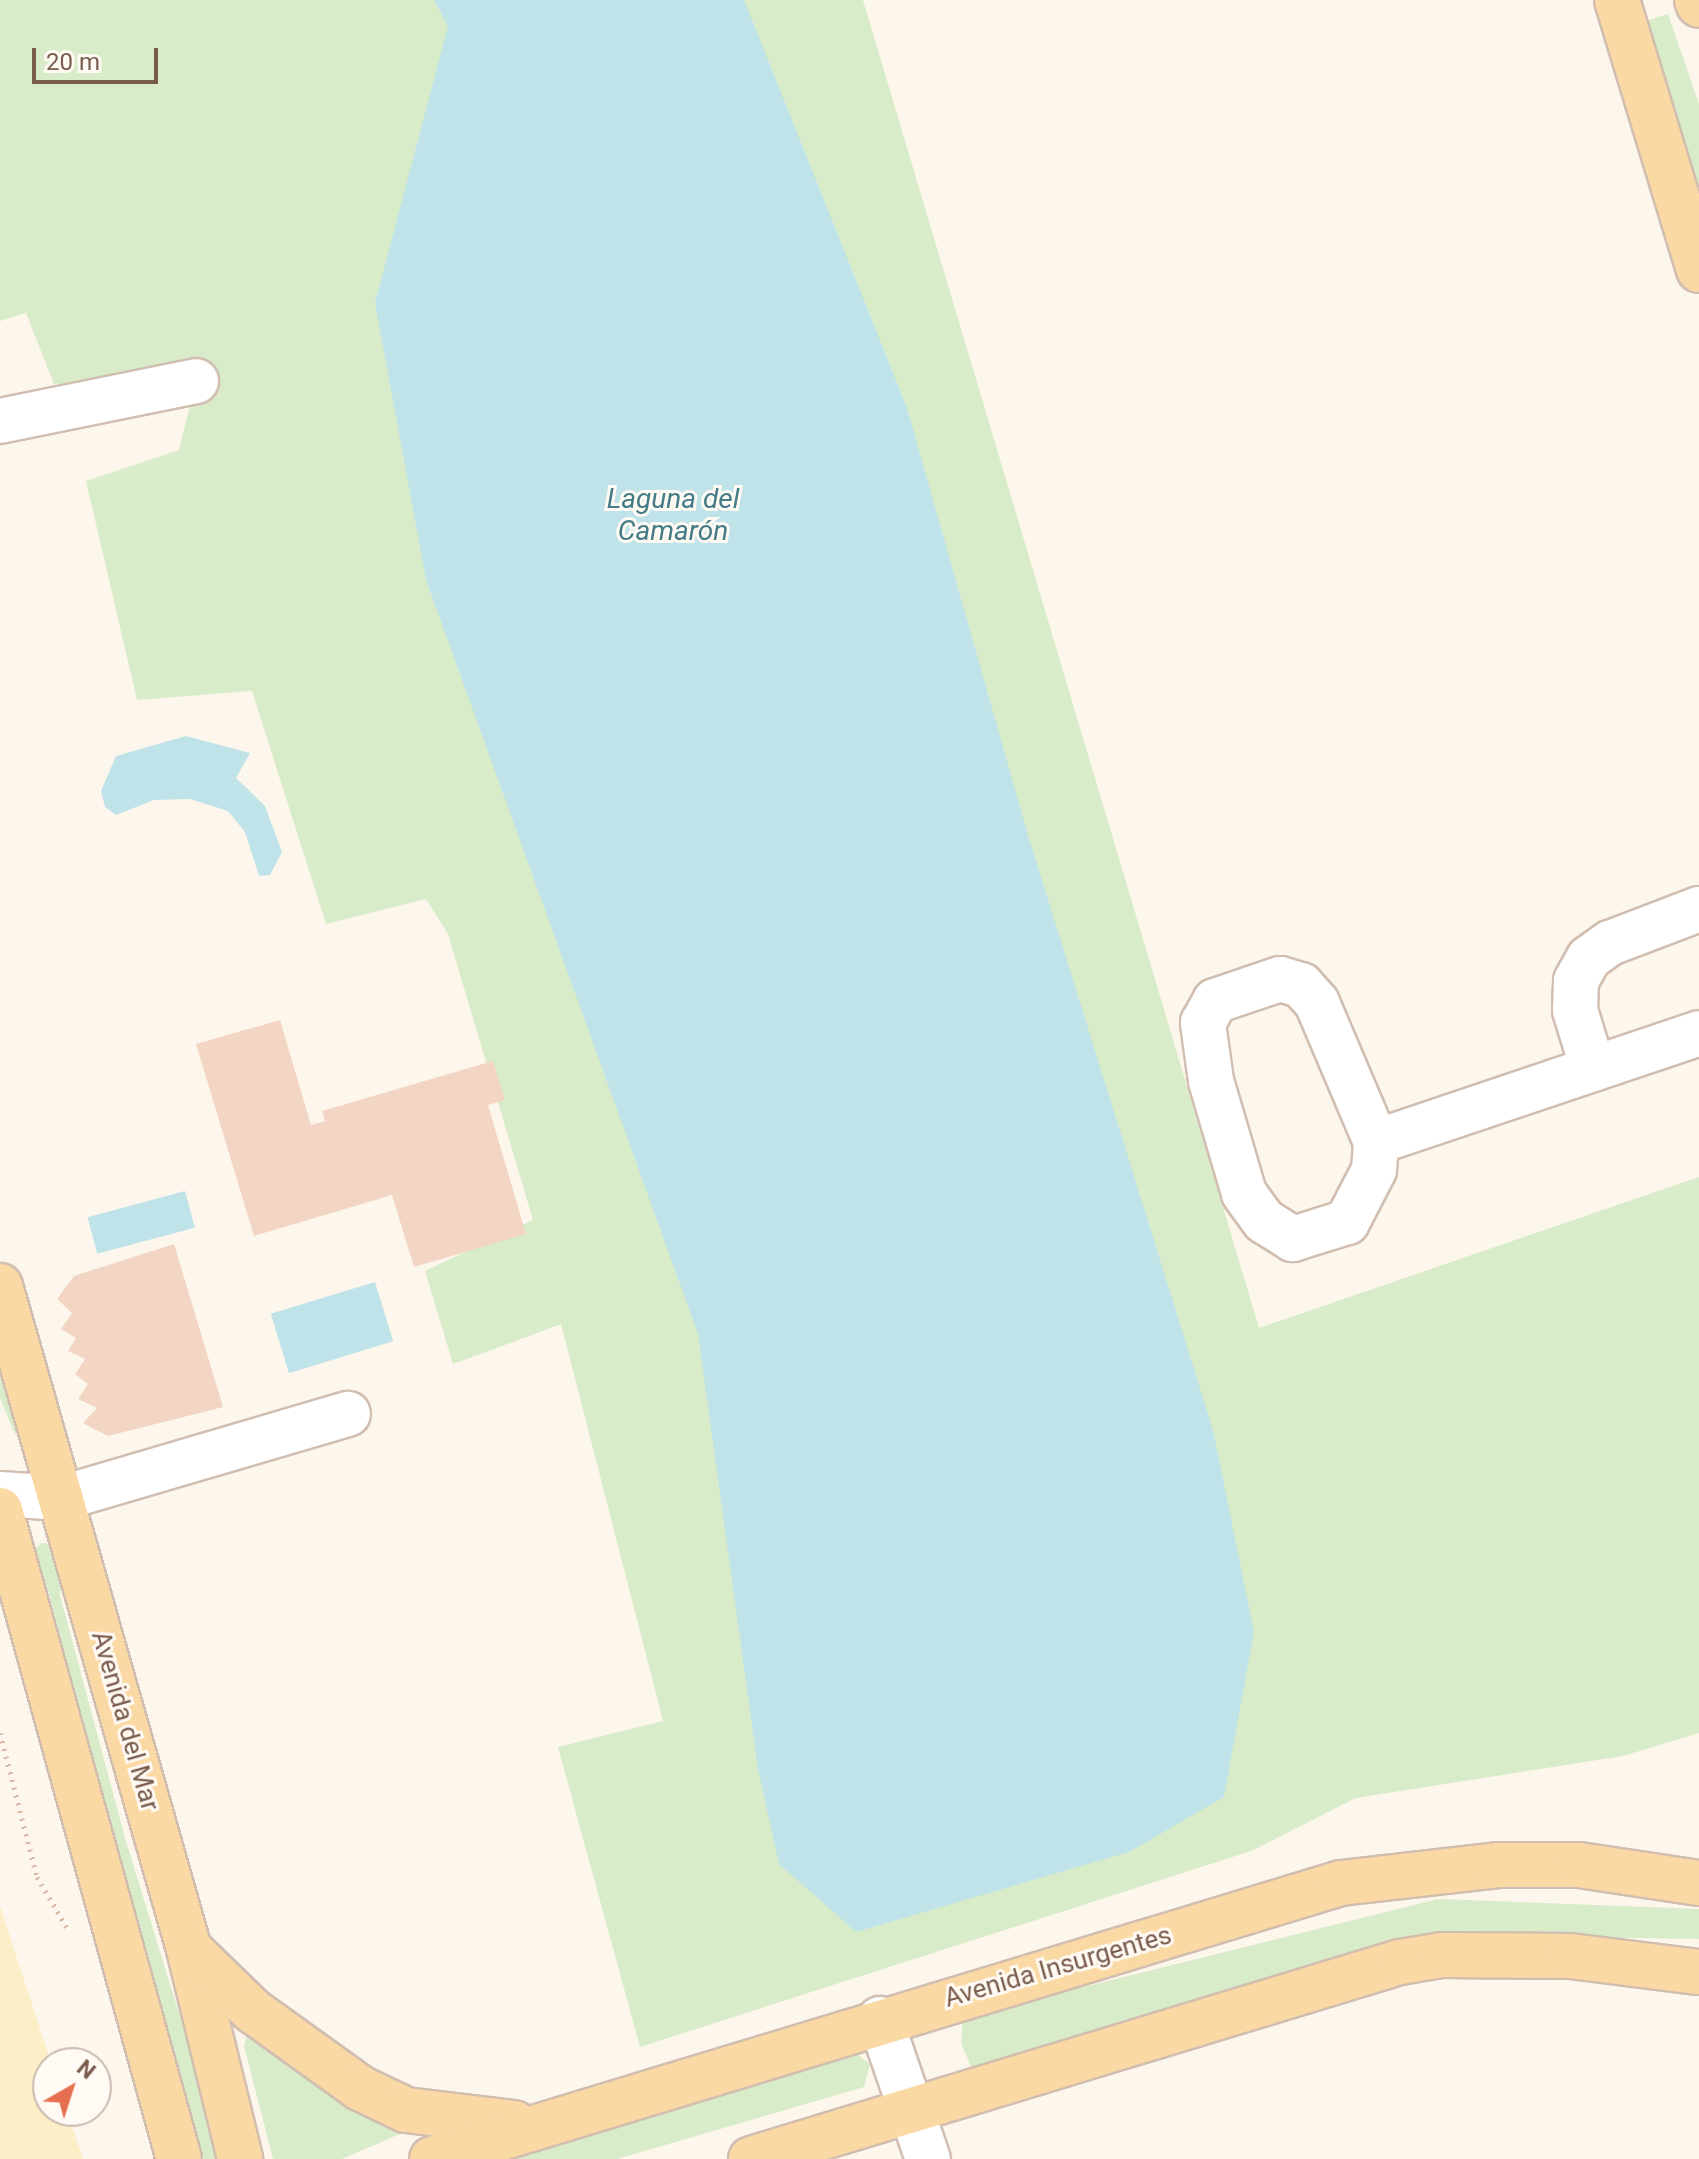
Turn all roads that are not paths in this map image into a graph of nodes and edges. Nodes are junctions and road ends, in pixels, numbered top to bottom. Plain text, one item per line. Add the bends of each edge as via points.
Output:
1 (1623, 2) edge
2 (1699, 270) edge
3 (196, 381) dead end
4 (0, 421) edge
5 (1699, 909) edge
6 (1699, 1033) edge
7 (1593, 1069) junction
8 (1376, 1142) junction
9 (0, 1286) edge
10 (348, 1414) dead end
11 (0, 1494) edge
12 (62, 1498) junction
13 (0, 1510) edge
14 (1699, 1883) edge
15 (189, 1949) junction
16 (1699, 1972) edge
17 (880, 2019) junction
18 (913, 2109) junction
19 (532, 2124) junction
20 (179, 2159) edge
21 (240, 2159) edge
22 (432, 2159) edge
23 (751, 2159) edge
24 (928, 2159) edge

1 - 2 main road
3 - 4 street
5 - 7 street via 1610,943 1589,958 1576,981 1575,1010
6 - 7 street
7 - 8 street
8 - 8 street via 1317,1003 1301,985 1280,979 1215,1001 1203,1023 1211,1081 1244,1193 1264,1221 1293,1239 1347,1222 1374,1170
9 - 12 main road, Avenida del Mar
10 - 12 street
11 - 12 street
12 - 15 main road, Avenida del Mar
13 - 20 main road
14 - 17 main road, Avenida Insurgentes via 1579,1865 1405,1870
15 - 19 main road via 253,2011 360,2088 406,2110
15 - 21 main road, Avenida del Mar
16 - 18 main road via 1570,1956 1428,1957
17 - 18 street
17 - 19 main road, Avenida Insurgentes
18 - 23 main road
18 - 24 street
19 - 22 main road, Avenida Insurgentes

